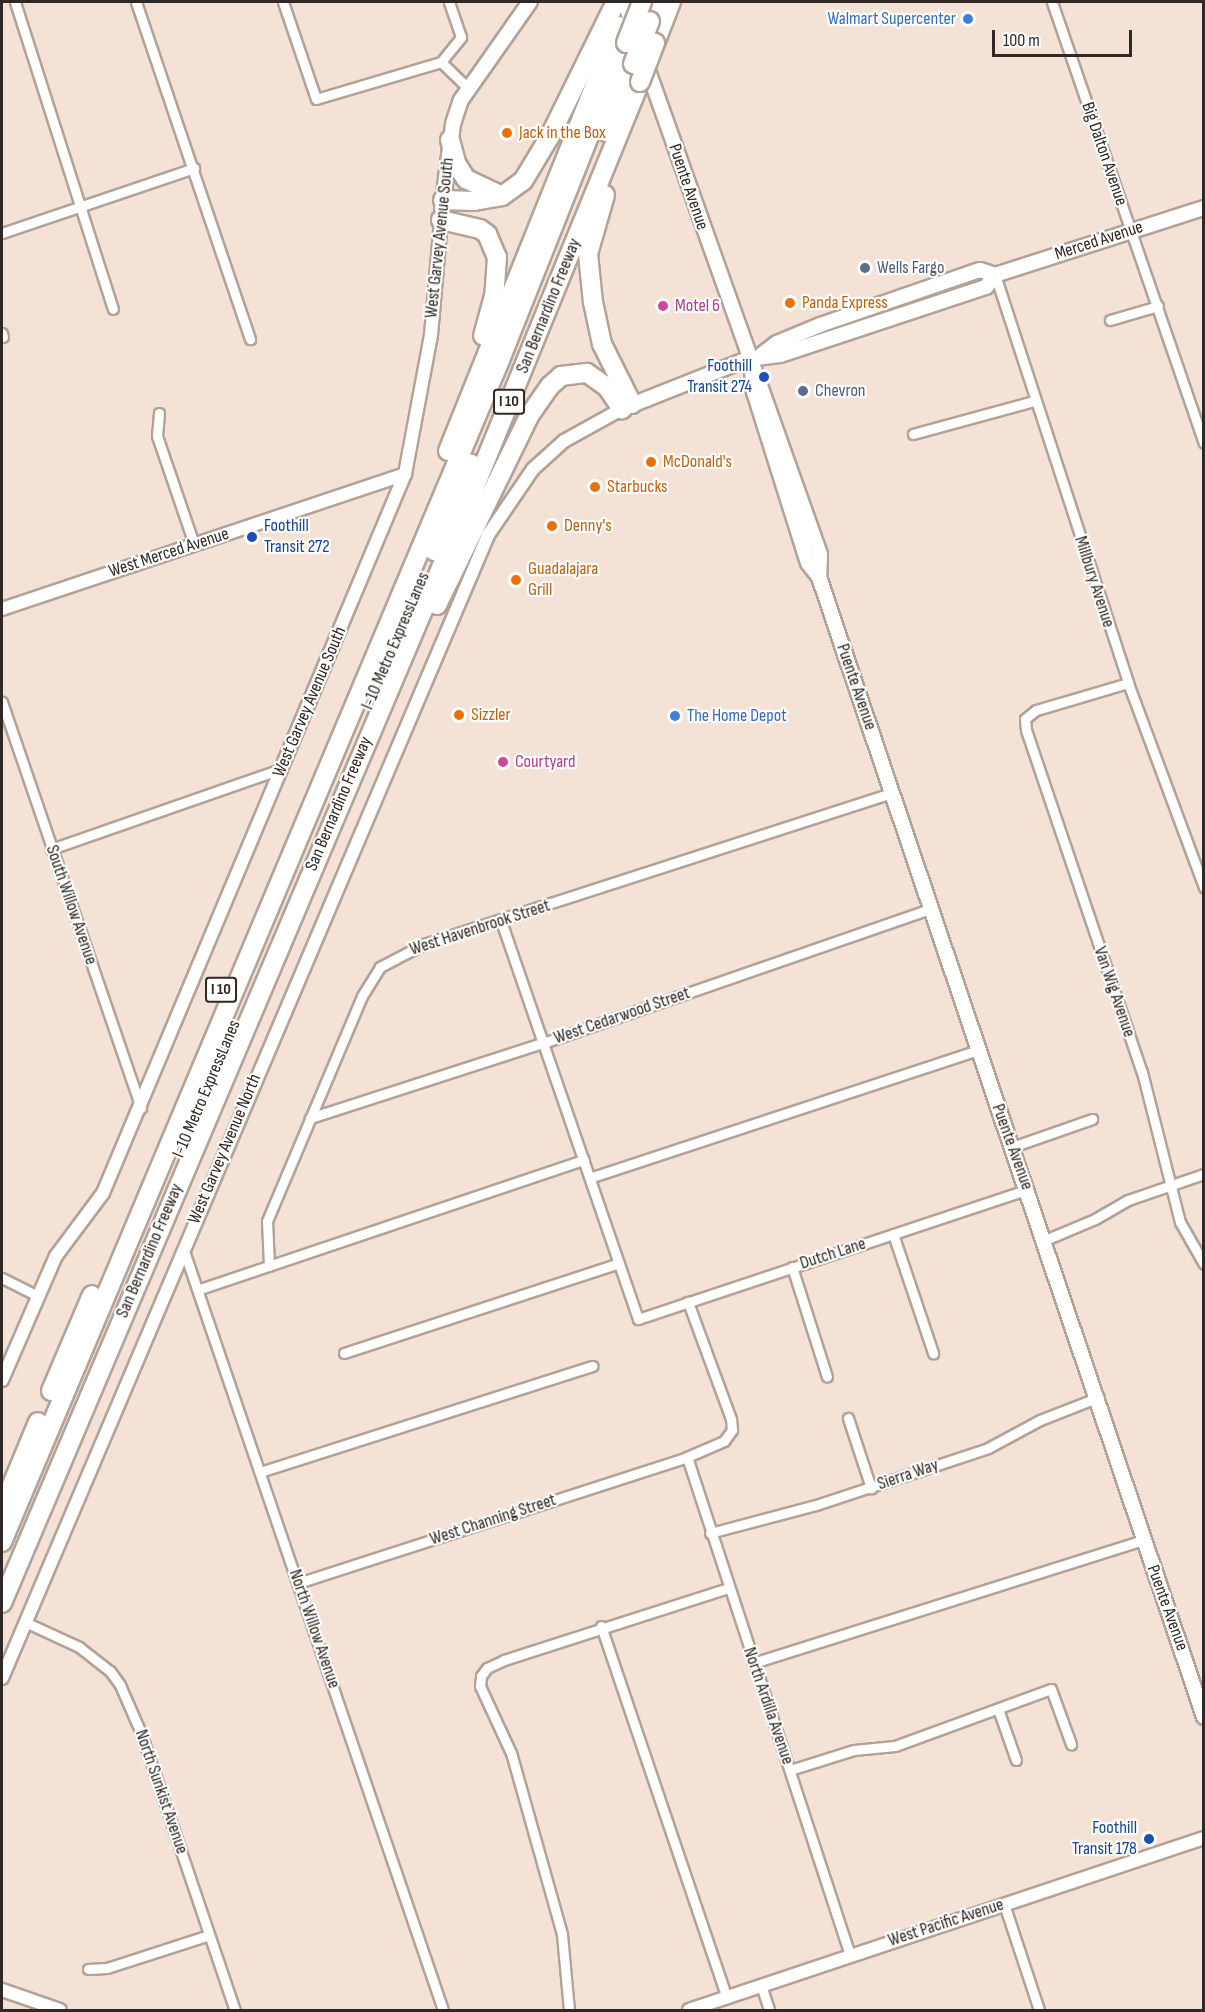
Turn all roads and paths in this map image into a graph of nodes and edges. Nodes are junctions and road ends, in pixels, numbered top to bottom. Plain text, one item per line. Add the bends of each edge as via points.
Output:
1 (15, 2) edge
2 (136, 2) edge
3 (283, 2) edge
4 (448, 2) edge
5 (530, 2) edge
6 (630, 2) edge
7 (642, 2) edge
8 (657, 2) edge
9 (671, 2) edge
10 (1052, 2) edge
11 (618, 4) edge
12 (441, 62) junction
13 (640, 82) junction
14 (468, 88) junction
15 (450, 140) junction
16 (194, 168) junction
17 (502, 196) junction
18 (443, 200) junction
19 (82, 207) junction
20 (1203, 208) edge
21 (441, 220) junction
22 (1130, 231) junction
23 (2, 233) edge
24 (995, 274) junction
25 (1158, 306) junction
26 (113, 309) dead end
27 (1110, 320) dead end
28 (250, 339) dead end
29 (754, 362) junction
30 (1034, 401) junction
31 (627, 407) junction
32 (159, 413) dead end
33 (914, 434) dead end
34 (1203, 443) edge
35 (440, 470) junction
36 (405, 474) junction
37 (194, 544) junction
38 (2, 609) edge
39 (1128, 683) junction
40 (2, 702) edge
41 (374, 722) junction
42 (281, 770) junction
43 (892, 793) junction
44 (51, 849) junction
45 (1203, 887) edge
46 (932, 909) junction
47 (501, 921) junction
48 (546, 1042) junction
49 (978, 1050) junction
50 (141, 1108) junction
51 (310, 1118) junction
52 (1092, 1119) dead end
53 (1012, 1147) junction
54 (584, 1160) junction
55 (1203, 1174) edge
56 (592, 1177) junction
57 (1169, 1184) junction
58 (1028, 1189) junction
59 (893, 1234) junction
60 (1045, 1240) junction
61 (183, 1248) junction
62 (620, 1263) junction
63 (1203, 1264) edge
64 (269, 1266) junction
65 (792, 1267) junction
66 (2, 1281) edge
67 (200, 1289) junction
68 (38, 1296) junction
69 (688, 1302) junction
70 (344, 1353) dead end
71 (933, 1353) dead end
72 (592, 1366) dead end
73 (828, 1377) dead end
74 (2, 1380) edge
75 (1099, 1397) junction
76 (848, 1418) dead end
77 (687, 1457) junction
78 (260, 1472) junction
79 (871, 1488) junction
80 (2, 1509) edge
81 (710, 1533) junction
82 (1142, 1540) junction
83 (2, 1542) edge
84 (2, 1575) edge
85 (298, 1583) junction
86 (729, 1588) junction
87 (2, 1604) edge
88 (25, 1622) junction
89 (601, 1626) junction
90 (753, 1663) junction
91 (2, 1678) edge
92 (998, 1709) junction
93 (1203, 1717) edge
94 (1071, 1744) dead end
95 (1016, 1760) dead end
96 (790, 1770) junction
97 (1203, 1838) edge
98 (1004, 1904) junction
99 (210, 1935) junction
100 (850, 1955) junction
101 (88, 1969) dead end
102 (762, 1988) junction
103 (2, 1990) edge
104 (727, 1998) junction
105 (60, 2010) edge
106 (235, 2010) edge
107 (442, 2010) edge
108 (569, 2010) edge
109 (689, 2010) edge
110 (769, 2010) edge
111 (1039, 2010) edge

1 - 19 street
2 - 16 street
3 - 12 street via 316,99
4 - 12 street via 460,37
5 - 14 main road, West Garvey Avenue South via 519,23
6 - 35 highway, San Bernardino Freeway / I 10
7 - 83 highway, I-10 Metro ExpressLanes, bridge via 521,308
8 - 84 highway, I-10 Metro ExpressLanes, bridge via 549,278
9 - 13 highway, San Bernardino Freeway / I 10, bridge
10 - 22 street, Big Dalton Avenue
11 - 17 highway via 523,181
11 - 29 main road, Puente Avenue
12 - 14 street
13 - 31 highway via 588,254 597,329
13 - 41 highway, San Bernardino Freeway / I 10
14 - 15 main road, West Garvey Avenue South via 455,114
15 - 17 highway via 456,163 466,179 481,190
15 - 18 main road, West Garvey Avenue South
16 - 19 street
16 - 28 street
17 - 18 highway via 474,201
18 - 21 main road, West Garvey Avenue South
19 - 23 street
19 - 26 street
20 - 22 main road, Merced Avenue
21 - 35 highway via 467,224 487,234 499,269 488,321
21 - 36 street, West Garvey Avenue South via 431,334
22 - 24 main road, Merced Avenue
22 - 25 street, Big Dalton Avenue
24 - 29 main road, Merced Avenue via 980,270 872,306 777,343
24 - 30 street, Millbury Avenue
25 - 27 street
25 - 34 street, Big Dalton Avenue
29 - 31 main road, Merced Avenue
29 - 43 main road, Puente Avenue via 754,392 790,508 808,563 819,578
30 - 33 street
30 - 39 street, Millbury Avenue
31 - 41 highway via 586,373 561,376 550,386 529,416 403,685
31 - 61 street, West Garvey Avenue North via 564,441 533,469 488,535
32 - 37 street via 157,436
35 - 80 highway, San Bernardino Freeway / I 10
36 - 37 street, West Merced Avenue
36 - 42 street, West Garvey Avenue South
37 - 38 street, West Merced Avenue
39 - 45 street, Millbury Avenue
39 - 57 street, Van Wig Avenue via 1036,710 1025,719 1142,1072
40 - 44 street, South Willow Avenue
41 - 87 highway, San Bernardino Freeway / I 10
42 - 44 street
42 - 50 street, West Garvey Avenue South
43 - 46 main road, Puente Avenue
43 - 47 street, West Havenbrook Street
44 - 50 street, South Willow Avenue
46 - 48 street, West Cedarwood Street
46 - 49 main road, Puente Avenue
47 - 48 street
47 - 51 street, West Havenbrook Street via 424,944 380,967 362,996
48 - 51 street, West Cedarwood Street
48 - 54 street
49 - 53 main road, Puente Avenue
49 - 56 street
50 - 68 street, West Garvey Avenue South via 104,1193 56,1256
51 - 64 street, West Havenbrook Street via 267,1221
52 - 53 street
53 - 58 main road, Puente Avenue
54 - 56 street
54 - 64 street
55 - 57 street
56 - 62 street
57 - 60 street
57 - 63 street, Van Wig Avenue via 1188,1242
58 - 59 street, Dutch Lane
58 - 60 main road, Puente Avenue
59 - 65 street, Dutch Lane
59 - 71 street
60 - 75 main road, Puente Avenue
61 - 67 street, North Willow Avenue
61 - 88 street, West Garvey Avenue North
62 - 69 street, Dutch Lane via 638,1319
62 - 70 street
64 - 67 street
65 - 69 street, Dutch Lane
65 - 73 street
66 - 68 street
67 - 78 street, North Willow Avenue
68 - 74 street, West Garvey Avenue South
69 - 77 street, West Channing Street via 732,1430 724,1441
72 - 78 street
75 - 79 street, Sierra Way via 1040,1420 988,1448
75 - 82 main road, Puente Avenue
76 - 79 street
77 - 81 street, North Ardilla Avenue
77 - 85 street, West Channing Street
78 - 85 street, North Willow Avenue
79 - 81 street, Sierra Way
81 - 86 street, North Ardilla Avenue
82 - 90 street
82 - 93 main road, Puente Avenue
85 - 107 street, North Willow Avenue
86 - 89 street
86 - 90 street, North Ardilla Avenue
88 - 91 street, West Garvey Avenue North
88 - 99 street, North Sunkist Avenue via 79,1647 120,1684 141,1733
89 - 104 street
89 - 108 street via 487,1668 480,1686 511,1753 559,1924
90 - 96 street, North Ardilla Avenue
92 - 94 street via 1051,1689
92 - 95 street
92 - 96 street via 895,1746 854,1750
96 - 100 street, North Ardilla Avenue
97 - 98 street, West Pacific Avenue
98 - 100 street, West Pacific Avenue
98 - 111 street
99 - 101 street via 107,1968
99 - 106 street, North Sunkist Avenue
100 - 102 street, West Pacific Avenue
102 - 104 street, West Pacific Avenue
102 - 110 street
103 - 105 street
104 - 109 street, West Pacific Avenue

